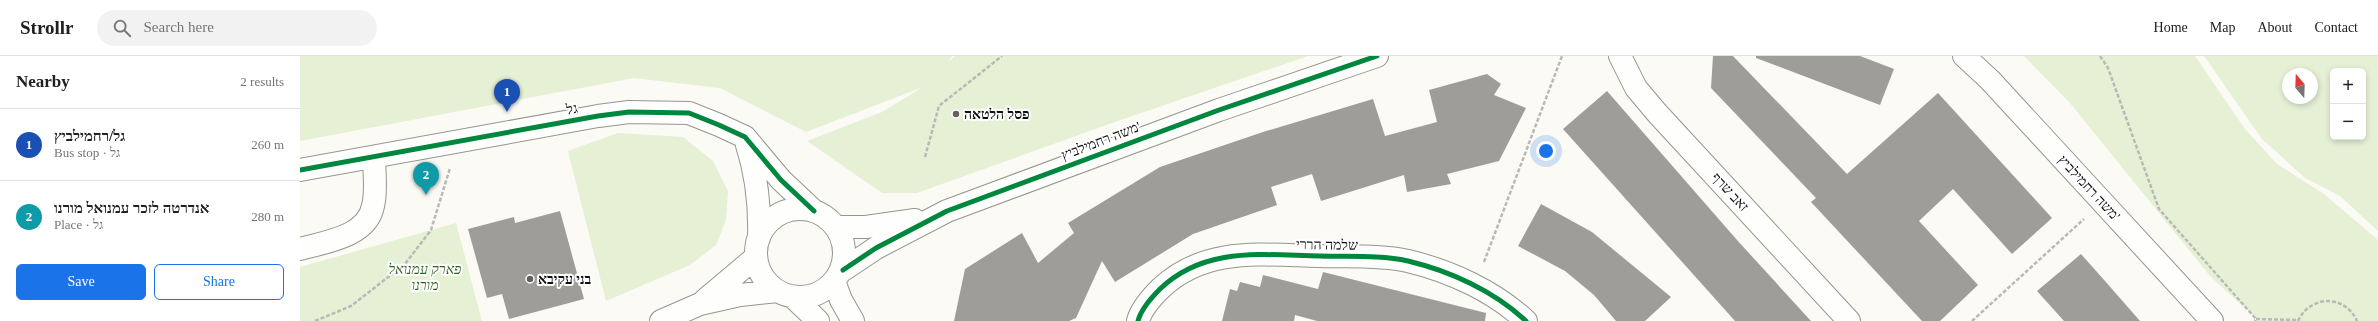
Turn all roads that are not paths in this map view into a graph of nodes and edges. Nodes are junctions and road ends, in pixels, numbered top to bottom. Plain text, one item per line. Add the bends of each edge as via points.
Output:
1 (1378, 56) edge
2 (1620, 56) edge
3 (1964, 56) edge
4 (745, 137) junction
5 (374, 157) junction
6 (300, 170) edge
7 (814, 211) junction
8 (947, 211) junction
9 (836, 227) junction
10 (757, 248) junction
11 (300, 249) edge
12 (839, 276) junction
13 (785, 294) junction
14 (700, 304) junction
15 (661, 321) edge
16 (818, 321) edge
17 (853, 321) edge
18 (1138, 321) edge
19 (1526, 321) edge
20 (1850, 321) edge
21 (2212, 321) edge

1 - 8 street, משה רחמילביץ' via 1219,110
2 - 20 street, זאב שרף via 1636,88 1657,113
3 - 21 street, משה רחמילביץ' via 1990,80
4 - 5 street, גל via 689,113 629,112
4 - 7 street, גל via 781,180
4 - 10 street via 755,170 759,198
5 - 6 street, גל
5 - 11 street via 374,207 362,225 344,236
7 - 9 street via 828,218
7 - 10 street via 800,209 784,212 772,219
8 - 9 street, משה רחמילביץ' via 904,222 866,227
8 - 12 street, משה רחמילביץ' via 876,248
9 - 12 street via 845,250
10 - 13 street via 760,272 767,282
10 - 14 street
12 - 13 street via 825,290 815,295
12 - 17 street via 841,300
13 - 14 street via 740,295
13 - 16 street
14 - 15 street
18 - 19 street, שלמה הררי via 1154,294 1172,277 1194,265 1216,258 1261,255 1361,257 1407,261 1475,286

